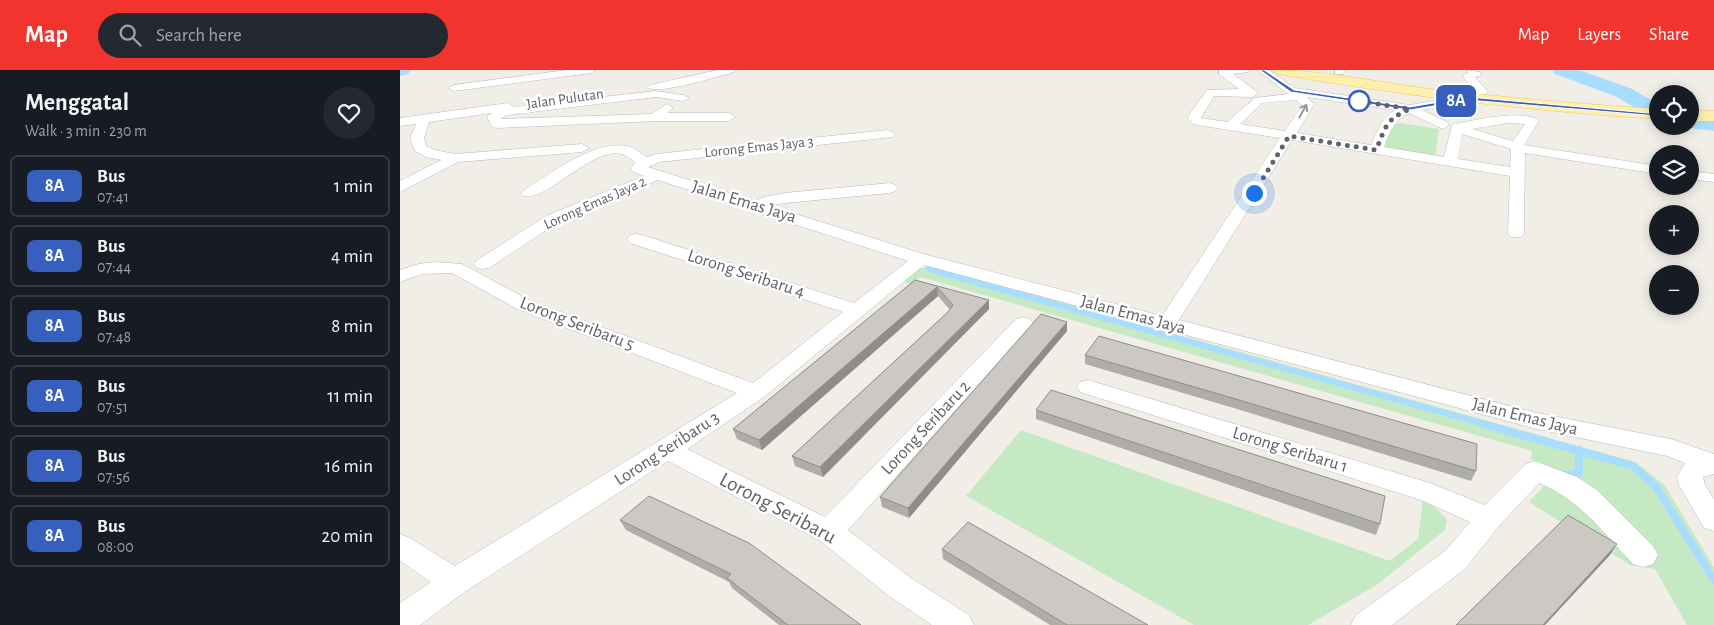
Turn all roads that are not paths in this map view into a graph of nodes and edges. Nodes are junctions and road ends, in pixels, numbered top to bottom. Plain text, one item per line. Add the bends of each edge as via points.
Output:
1 (591, 70) edge
2 (726, 70) edge
3 (1244, 70) edge
4 (1262, 70) edge
5 (1278, 70) edge
6 (1298, 70) edge
7 (1335, 71) edge
8 (1455, 73) dead end
9 (1470, 73) edge
10 (679, 83) junction
11 (454, 88) dead end
12 (692, 88) junction
13 (1417, 92) junction
14 (1482, 92) junction
15 (1296, 93) junction
16 (656, 94) junction
17 (1255, 96) junction
18 (683, 98) junction
19 (1468, 99) junction
20 (1430, 104) junction
21 (1410, 109) junction
22 (1612, 109) junction
23 (1649, 109) edge
24 (1714, 110) edge
25 (1649, 113) edge
26 (1699, 113) edge
27 (1699, 115) edge
28 (1714, 116) edge
29 (657, 117) junction
30 (729, 117) dead end
31 (1392, 117) junction
32 (424, 119) junction
33 (400, 122) edge
34 (1230, 126) junction
35 (1450, 126) junction
36 (888, 134) dead end
37 (1289, 136) junction
38 (1517, 147) junction
39 (582, 148) dead end
40 (1376, 150) junction
41 (455, 158) junction
42 (1450, 162) junction
43 (1649, 169) edge
44 (648, 170) junction
45 (1518, 173) junction
46 (1699, 176) edge
47 (1714, 178) edge
48 (400, 187) edge
49 (890, 188) dead end
50 (529, 193) dead end
51 (758, 206) junction
52 (1516, 233) dead end
53 (636, 239) dead end
54 (921, 258) junction
55 (483, 264) dead end
56 (400, 276) edge
57 (857, 310) junction
58 (1023, 323) dead end
59 (1167, 324) junction
60 (1088, 387) dead end
61 (756, 392) junction
62 (1628, 441) junction
63 (667, 450) junction
64 (1714, 465) edge
65 (1700, 494) edge
66 (1489, 518) junction
67 (1714, 520) edge
68 (829, 532) junction
69 (400, 546) edge
70 (1643, 555) dead end
71 (455, 582) junction
72 (400, 621) edge
73 (958, 625) edge
74 (1367, 625) edge

1 - 11 street
2 - 10 street, Jalan Pulutan
3 - 17 street via 1223,72
4 - 15 street
5 - 13 main road
6 - 13 main road
7 - 14 main road
8 - 9 street
9 - 14 street
10 - 12 street
10 - 32 street, Jalan Pulutan
12 - 16 street
12 - 18 street via 692,92
13 - 19 main road
13 - 20 street via 1428,96 1432,101
14 - 22 main road
15 - 17 street
15 - 21 street
37 -> 15 street via 1308,104
16 - 18 street
16 - 29 street via 506,112 493,117 496,124
17 - 34 street
17 - 34 street via 1211,92 1192,116 1197,121
18 - 29 street
19 - 20 street
19 - 22 main road
20 - 21 street
21 - 31 street
21 - 35 street
22 - 23 main road
22 - 25 main road
24 - 26 main road
27 - 28 main road
29 - 30 street
31 - 35 street
31 - 40 street
32 - 33 street, Jalan Pulutan
32 - 41 street via 417,138 420,148 431,154
34 - 37 street
35 - 38 street
35 - 38 street via 1508,119 1533,121
35 - 42 street
36 - 44 street, Lorong Emas Jaya 3 via 665,157
37 - 40 street
37 - 59 street
38 - 43 street
38 - 45 street
39 - 41 street
40 - 42 street
41 - 48 street
42 - 45 street
44 - 50 street, Jalan Emas Jaya via 626,150 614,150 584,159
44 - 51 street, Jalan Emas Jaya
44 - 55 street, Lorong Emas Jaya 2 via 554,218
45 - 52 street
46 - 47 street
49 - 51 street via 770,200
51 - 54 street, Jalan Emas Jaya
53 - 57 street, Lorong Seribaru 4
54 - 57 street, Lorong Seribaru 3
54 - 59 street, Jalan Emas Jaya
56 - 61 street, Lorong Seribaru 5 via 419,269 456,268 524,305
57 - 61 street, Lorong Seribaru 3
58 - 68 street, Lorong Seribaru 2
59 - 62 street, Jalan Emas Jaya via 1537,421
60 - 66 street, Lorong Seribaru 1 via 1430,493
61 - 63 street, Lorong Seribaru 3
62 - 64 street via 1671,448
62 - 65 street via 1655,451
63 - 68 street, Lorong Seribaru
63 - 71 street, Lorong Seribaru 3
64 - 65 street via 1691,471
65 - 67 street
66 - 70 street via 1535,471 1568,484 1587,498
66 - 74 street via 1455,560
68 - 73 street, Lorong Seribaru via 900,587
69 - 71 street
71 - 72 street, Lorong Seribaru 3

